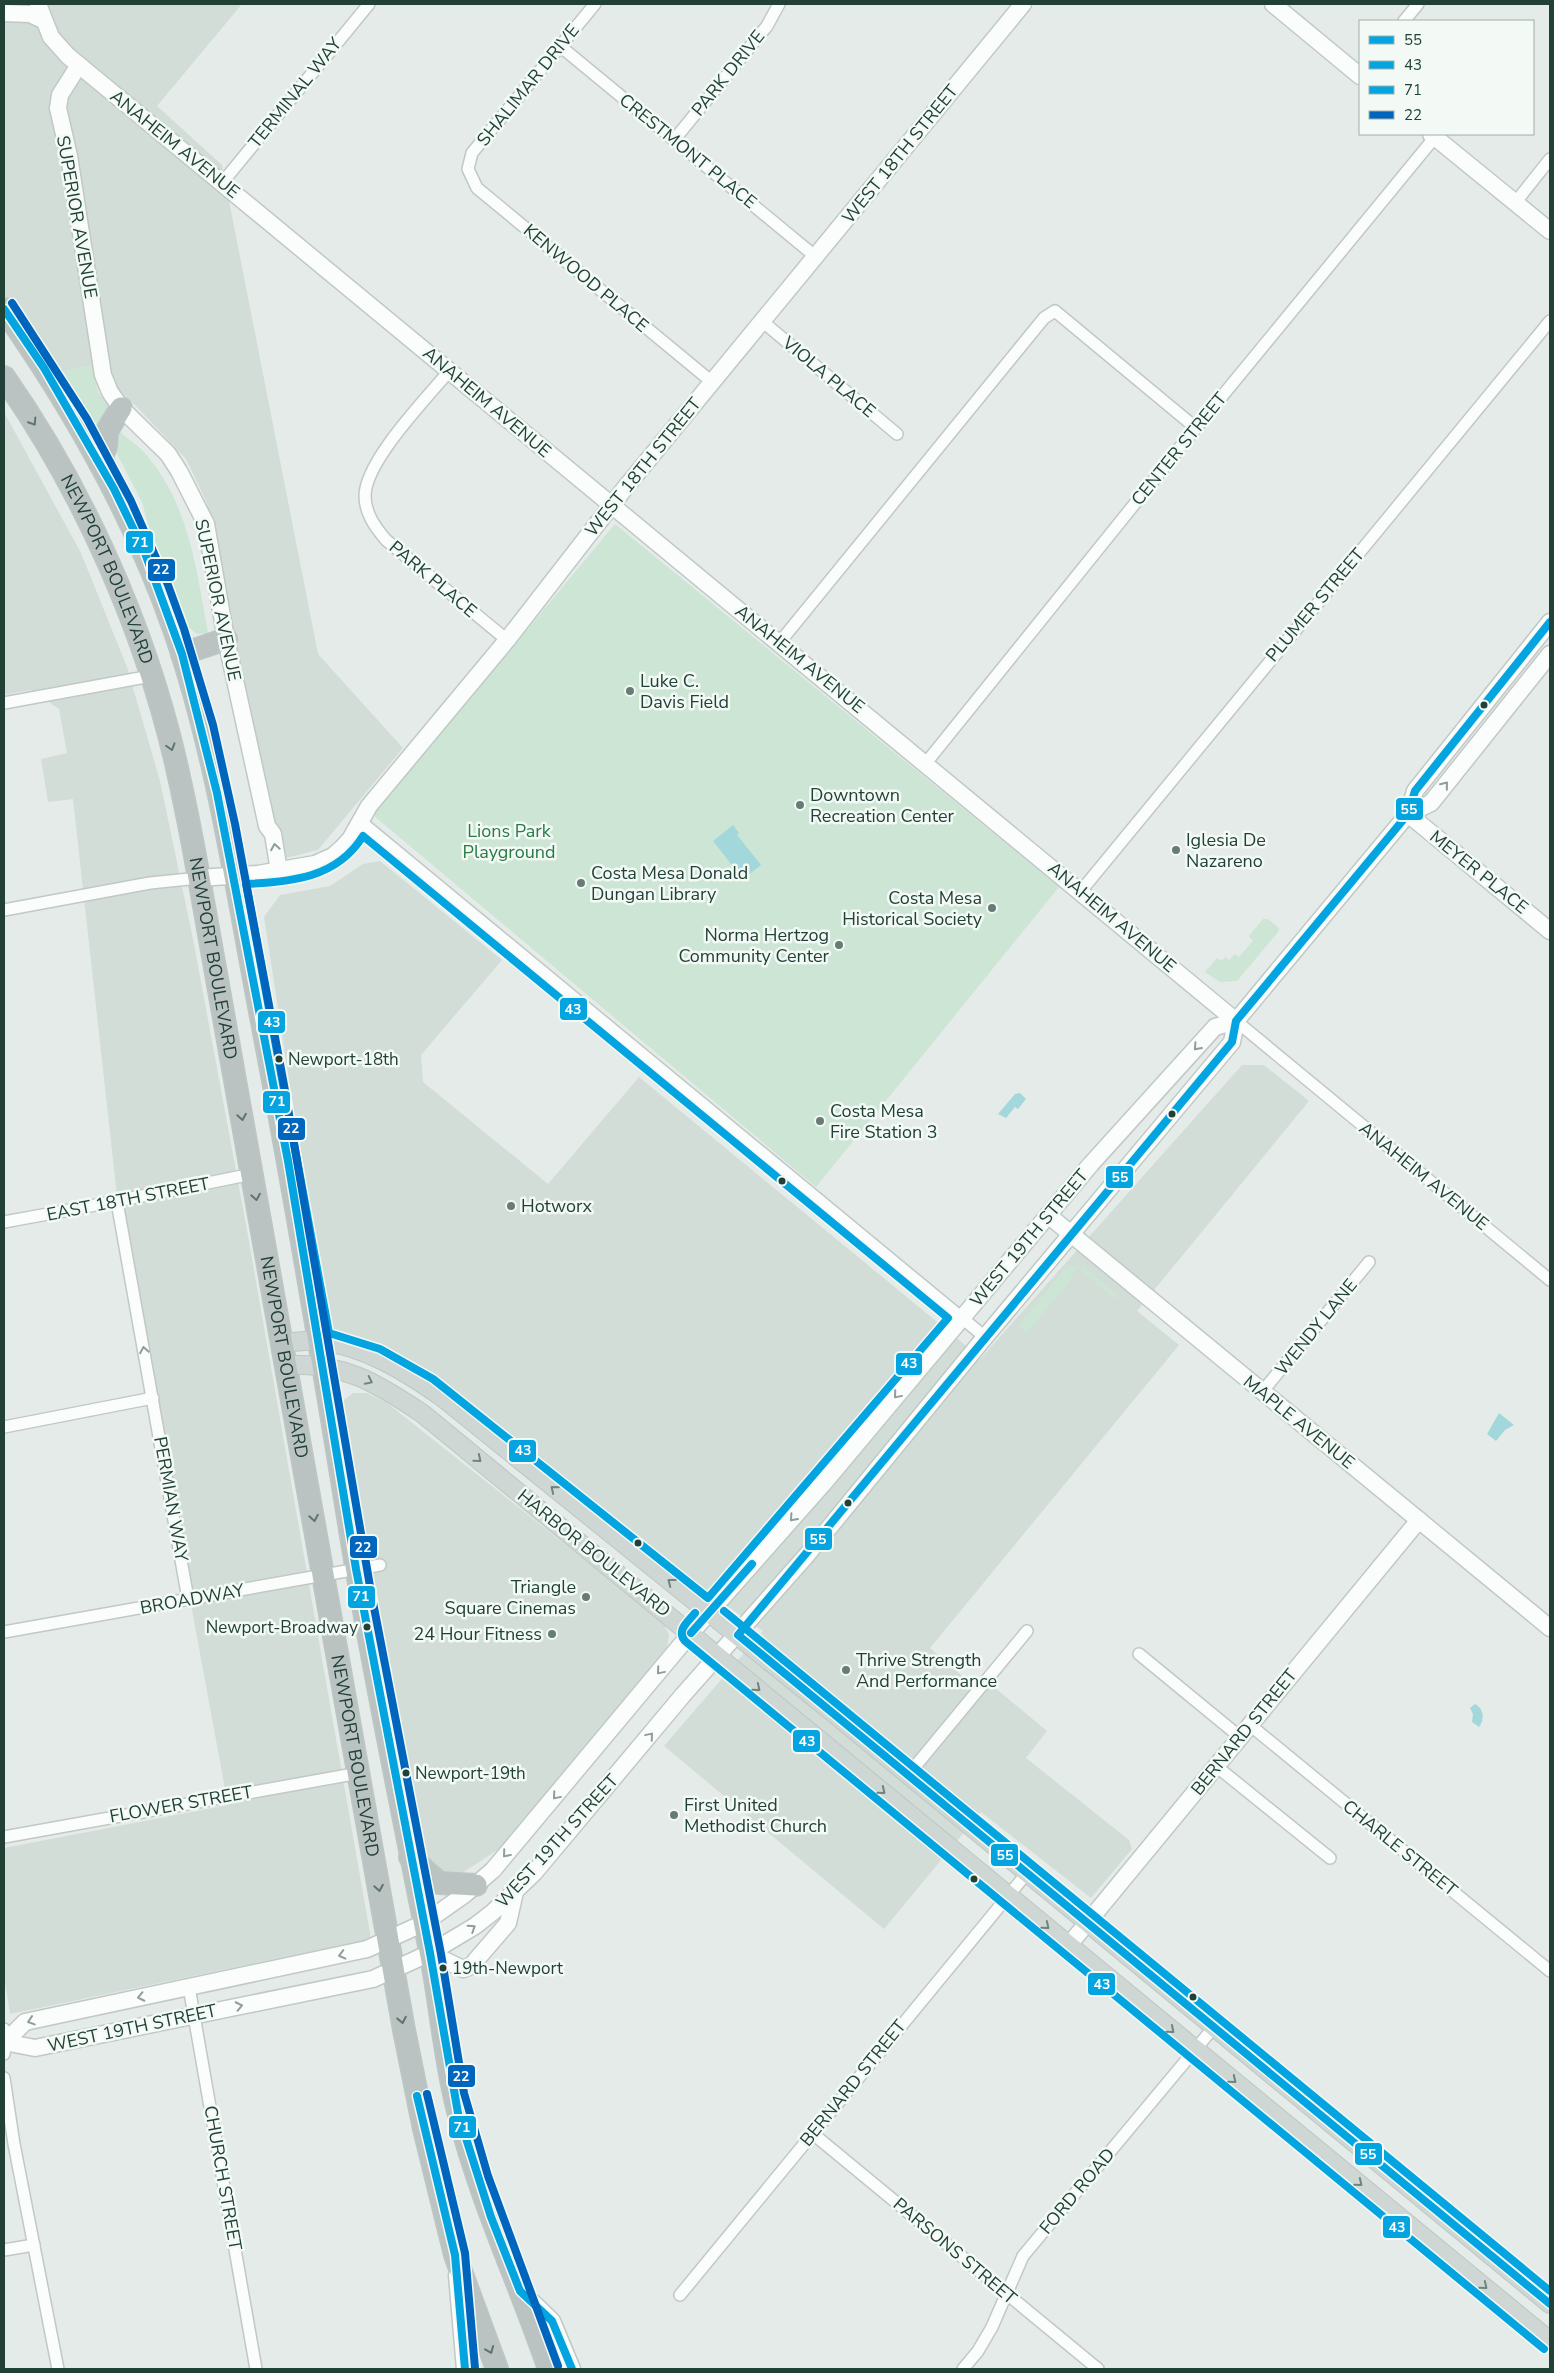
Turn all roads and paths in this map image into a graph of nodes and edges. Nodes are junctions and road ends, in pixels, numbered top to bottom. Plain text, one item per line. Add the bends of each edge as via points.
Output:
1 (38, 4) edge
2 (369, 4) edge
3 (595, 4) edge
4 (779, 4) edge
5 (1023, 4) edge
6 (1273, 4) edge
7 (1418, 4) edge
8 (4, 13) edge
9 (43, 20) junction
10 (1405, 20) edge
11 (560, 46) junction
12 (79, 65) junction
13 (1359, 74) edge
14 (1433, 136) edge
15 (674, 140) junction
16 (1550, 159) edge
17 (468, 169) joint
18 (222, 183) junction
19 (1514, 202) junction
20 (1550, 230) edge
21 (816, 257) junction
22 (4, 309) edge
23 (762, 321) junction
24 (1550, 321) edge
25 (450, 370) junction
26 (5, 381) edge
27 (712, 382) junction
28 (121, 408) junction
29 (1196, 428) junction
30 (897, 434) dead end
31 (100, 463) junction
32 (612, 504) junction
33 (1550, 622) edge
34 (226, 639) junction
35 (507, 640) junction
36 (780, 642) junction
37 (182, 654) junction
38 (1550, 654) edge
39 (151, 676) junction
40 (4, 703) edge
41 (926, 763) junction
42 (1408, 814) junction
43 (360, 821) junction
44 (279, 870) junction
45 (234, 875) junction
46 (199, 878) junction
47 (1081, 890) junction
48 (4, 910) edge
49 (1550, 931) edge
50 (1236, 1020) junction
51 (252, 1174) junction
52 (117, 1202) junction
53 (1048, 1216) junction
54 (4, 1222) edge
55 (1070, 1234) junction
56 (1369, 1262) dead end
57 (1550, 1280) edge
58 (962, 1317) junction
59 (985, 1337) junction
60 (320, 1341) junction
61 (282, 1343) junction
62 (286, 1365) junction
63 (324, 1365) junction
64 (1262, 1392) junction
65 (153, 1398) junction
66 (4, 1426) edge
67 (1419, 1520) junction
68 (380, 1565) dead end
69 (356, 1569) junction
70 (324, 1575) junction
71 (188, 1599) junction
72 (710, 1612) junction
73 (1550, 1628) edge
74 (1027, 1631) dead end
75 (4, 1632) edge
76 (691, 1633) junction
77 (738, 1636) junction
78 (1139, 1654) dead end
79 (719, 1657) junction
80 (1245, 1731) junction
81 (1216, 1766) junction
82 (359, 1773) junction
83 (908, 1775) junction
84 (4, 1837) edge
85 (410, 1857) junction
86 (1330, 1858) dead end
87 (1027, 1873) junction
88 (476, 1885) junction
89 (515, 1892) junction
90 (1008, 1895) junction
91 (424, 1923) junction
92 (1087, 1923) junction
93 (389, 1940) junction
94 (1069, 1945) junction
95 (430, 1954) junction
96 (393, 1972) junction
97 (1550, 1972) edge
98 (189, 1987) junction
99 (194, 2015) junction
100 (1214, 2027) junction
101 (4, 2041) edge
102 (1195, 2049) junction
103 (4, 2078) edge
104 (812, 2133) junction
105 (34, 2245) junction
106 (4, 2250) edge
107 (455, 2255) junction
108 (520, 2291) junction
109 (1006, 2294) junction
110 (680, 2295) dead end
111 (1550, 2304) edge
112 (1550, 2341) edge
113 (58, 2369) edge
114 (256, 2369) edge
115 (466, 2369) edge
116 (497, 2369) edge
117 (549, 2369) edge
118 (572, 2369) edge
119 (963, 2369) edge
120 (1098, 2369) edge

1 - 9 street
2 - 18 street, TERMINAL WAY
3 - 11 street, SHALIMAR DRIVE
4 - 15 street, PARK DRIVE via 767,26
5 - 21 street, WEST 18TH STREET
6 - 13 street
7 - 10 street
8 - 9 street via 30,14
9 - 12 street, ANAHEIM AVENUE via 58,47
11 - 15 street, CRESTMONT PLACE
11 - 17 street, SHALIMAR DRIVE via 472,152
12 - 18 street, ANAHEIM AVENUE
12 - 28 street, SUPERIOR AVENUE via 60,95 58,108 69,156 103,374
14 - 19 street
14 - 29 street, CENTER STREET
15 - 21 street, CRESTMONT PLACE
16 - 19 street
17 - 27 street, KENWOOD PLACE via 478,188
18 - 25 street, ANAHEIM AVENUE
19 - 20 street
21 - 23 street, WEST 18TH STREET
22 - 31 highway, NEWPORT BOULEVARD via 44,368
23 - 27 street, WEST 18TH STREET
23 - 30 street, VIOLA PLACE
24 - 47 street, PLUMER STREET
25 - 32 street, ANAHEIM AVENUE
25 - 35 street, PARK PLACE via 376,461 366,482 366,510 386,540
26 -> 39 highway, NEWPORT BOULEVARD via 49,448 90,527 112,574
27 - 32 street, WEST 18TH STREET
28 - 31 highway via 107,431
28 - 34 street, SUPERIOR AVENUE via 168,454 195,499 206,524
29 - 36 street via 1055,311 1044,318
29 - 41 street, CENTER STREET
31 - 37 highway, NEWPORT BOULEVARD via 145,553
32 - 35 street, WEST 18TH STREET
32 - 36 street, ANAHEIM AVENUE
33 - 42 street, WEST 19TH STREET via 1415,791
34 - 37 highway
44 -> 34 street, SUPERIOR AVENUE via 273,834 266,826
35 - 43 street, WEST 18TH STREET
36 - 41 street, ANAHEIM AVENUE
37 - 45 highway, NEWPORT BOULEVARD
42 -> 38 street, WEST 19TH STREET via 1431,803
39 - 40 street
39 -> 46 highway, NEWPORT BOULEVARD via 175,758
41 - 47 street, ANAHEIM AVENUE
42 - 49 street, MEYER PLACE
42 - 50 street, WEST 19TH STREET
43 - 44 street, WEST 18TH STREET via 333,856 315,864
43 - 58 street
44 - 45 street, WEST 18TH STREET
45 - 46 street, WEST 18TH STREET
45 - 60 highway, NEWPORT BOULEVARD
46 - 48 street via 150,883
46 -> 51 highway, NEWPORT BOULEVARD
47 - 50 street, ANAHEIM AVENUE
50 -> 53 street, WEST 19TH STREET via 1215,1027
50 - 55 street, WEST 19TH STREET via 1232,1042
50 - 57 street, ANAHEIM AVENUE
51 - 52 street, EAST 18TH STREET
51 -> 61 highway, NEWPORT BOULEVARD
52 - 54 street, EAST 18TH STREET
65 -> 52 street, PERMIAN WAY
53 - 55 street, MAPLE AVENUE
53 - 58 street, WEST 19TH STREET
55 - 59 street, WEST 19TH STREET
55 - 64 street, MAPLE AVENUE
56 - 64 street, WENDY LANE
58 - 59 street
58 -> 72 street, WEST 19TH STREET via 823,1484
59 - 77 street, WEST 19TH STREET
60 - 61 main road, HARBOR BOULEVARD
60 - 63 highway, NEWPORT BOULEVARD
72 -> 60 main road, HARBOR BOULEVARD via 442,1397 379,1360 352,1348
61 - 62 highway, NEWPORT BOULEVARD
62 - 63 main road, HARBOR BOULEVARD
62 -> 70 highway, NEWPORT BOULEVARD
63 - 69 highway, NEWPORT BOULEVARD
63 -> 76 main road, HARBOR BOULEVARD via 371,1381 423,1414
64 - 67 street, MAPLE AVENUE
65 - 66 street
65 - 71 street, PERMIAN WAY
67 - 73 street, MAPLE AVENUE
67 - 80 street, BERNARD STREET
68 - 69 street, BROADWAY
69 - 70 street, BROADWAY
69 - 85 highway, NEWPORT BOULEVARD
70 - 71 street, BROADWAY
70 - 82 highway, NEWPORT BOULEVARD
71 - 75 street, BROADWAY
72 - 76 street, WEST 19TH STREET
72 - 77 main road, HARBOR BOULEVARD
74 - 83 street
76 - 79 main road, HARBOR BOULEVARD
76 -> 88 street, WEST 19TH STREET via 493,1870
77 - 79 street, WEST 19TH STREET
77 - 83 main road, HARBOR BOULEVARD
78 - 80 street, CHARLE STREET
89 -> 79 street, WEST 19TH STREET
79 -> 90 main road, HARBOR BOULEVARD
80 - 81 street, BERNARD STREET
80 - 97 street, CHARLE STREET
81 - 86 street
81 - 92 street, BERNARD STREET
82 - 84 street, FLOWER STREET
82 -> 93 highway, NEWPORT BOULEVARD
83 - 87 main road, HARBOR BOULEVARD
85 - 88 highway via 438,1883
85 - 91 highway, NEWPORT BOULEVARD
87 - 90 street, BERNARD STREET
87 - 92 main road, HARBOR BOULEVARD
88 - 91 street, WEST 19TH STREET
95 -> 89 street, WEST 19TH STREET via 476,1926
89 - 95 street via 508,1923 471,1966 463,1969
90 -> 94 main road, HARBOR BOULEVARD
90 - 104 street, BERNARD STREET
91 - 93 street, WEST 19TH STREET
91 - 95 highway, NEWPORT BOULEVARD
92 - 94 street, BERNARD STREET
92 - 100 main road, HARBOR BOULEVARD
93 - 96 highway, NEWPORT BOULEVARD
93 -> 98 street, WEST 19TH STREET via 340,1956
94 -> 102 main road, HARBOR BOULEVARD
95 - 96 street, WEST 19TH STREET
95 - 108 highway, NEWPORT BOULEVARD via 458,2113 491,2217
99 -> 96 street, WEST 19TH STREET via 358,1983
96 -> 107 highway, NEWPORT BOULEVARD via 424,2128
98 - 99 street, CHURCH STREET
98 -> 101 street, WEST 19TH STREET via 25,2022
99 - 101 street, WEST 19TH STREET via 35,2048
99 - 114 street, CHURCH STREET
100 - 102 street, FORD ROAD
100 - 111 main road, HARBOR BOULEVARD
102 - 109 street, FORD ROAD via 1023,2256
102 -> 112 main road, HARBOR BOULEVARD
103 - 105 street
104 - 109 street, PARSONS STREET
104 - 110 street, BERNARD STREET
105 - 106 street
105 - 113 street
107 - 115 street, NEWPORT BOULEVARD
107 -> 116 highway
108 - 117 highway
108 - 118 street, NEWPORT BOULEVARD via 552,2321
109 - 119 street, FORD ROAD via 992,2327
109 - 120 street, PARSONS STREET

